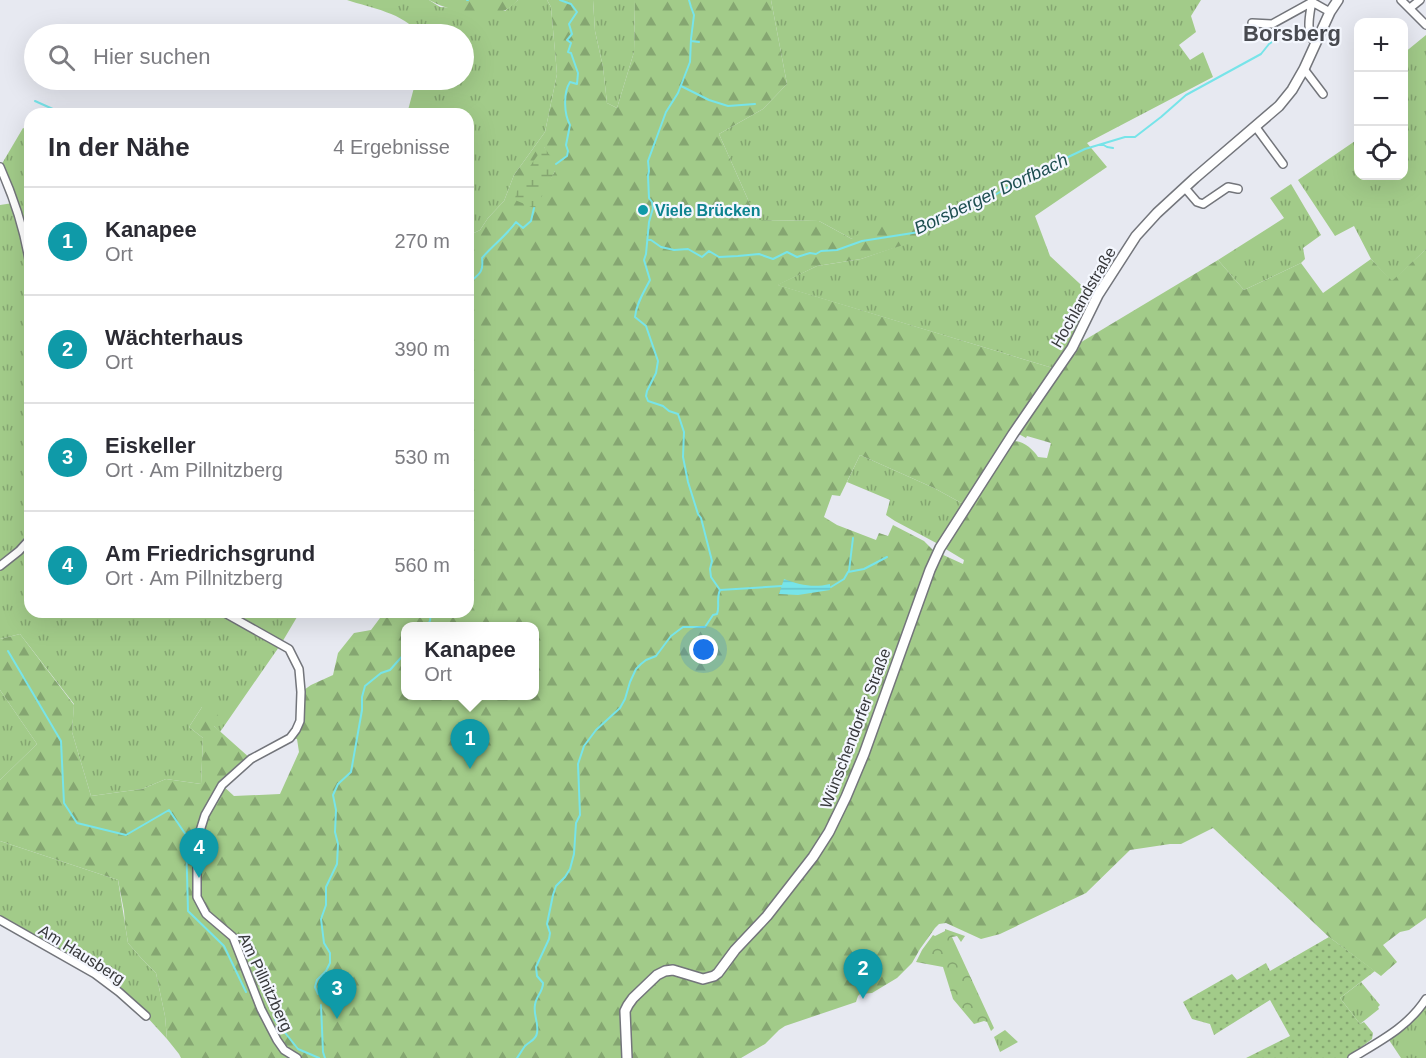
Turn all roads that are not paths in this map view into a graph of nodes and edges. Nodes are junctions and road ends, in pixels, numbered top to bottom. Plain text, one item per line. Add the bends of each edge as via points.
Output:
1 (1338, 0) edge
2 (1401, 0) edge
3 (1420, 0) edge
4 (1312, 1) edge
5 (1410, 8) junction
6 (1330, 12) junction
7 (1252, 23) dead end
8 (1426, 25) edge
9 (1315, 43) junction
10 (1304, 69) junction
11 (1323, 94) dead end
12 (1255, 126) junction
13 (1283, 164) dead end
14 (0, 166) edge
15 (1185, 188) junction
16 (1238, 189) dead end
17 (24, 235) edge
18 (1058, 370) joint
19 (24, 546) edge
20 (0, 566) edge
21 (234, 618) edge
22 (0, 920) edge
23 (1426, 999) edge
24 (146, 1016) dead end
25 (297, 1058) edge
26 (627, 1058) edge
27 (1352, 1058) edge

1 - 6 street, Hochlandstraße
2 - 5 street
3 - 5 street
4 - 6 street
4 - 7 street via 1272,24
4 - 9 street via 1309,31
5 - 8 street
6 - 9 street, Hochlandstraße
9 - 10 street, Hochlandstraße
10 - 11 street via 1321,85
10 - 12 street, Hochlandstraße via 1279,106
12 - 13 street
12 - 15 street, Hochlandstraße
14 - 17 street
15 - 16 street via 1203,204 1225,188
15 - 18 street, Hochlandstraße via 1136,236 1098,295
18 - 26 street, Wünschendorfer Straße via 1012,434 940,549 864,754 829,832 776,905 718,973 703,979 665,970 633,998 625,1011
19 - 20 street
21 - 25 street, Am Pillnitzberg via 289,649 300,669 300,721 290,738 250,759 218,790 200,831 197,897 206,914 233,937 277,1040
22 - 24 street, Am Hausberg via 94,974
23 - 27 street via 1410,1020

